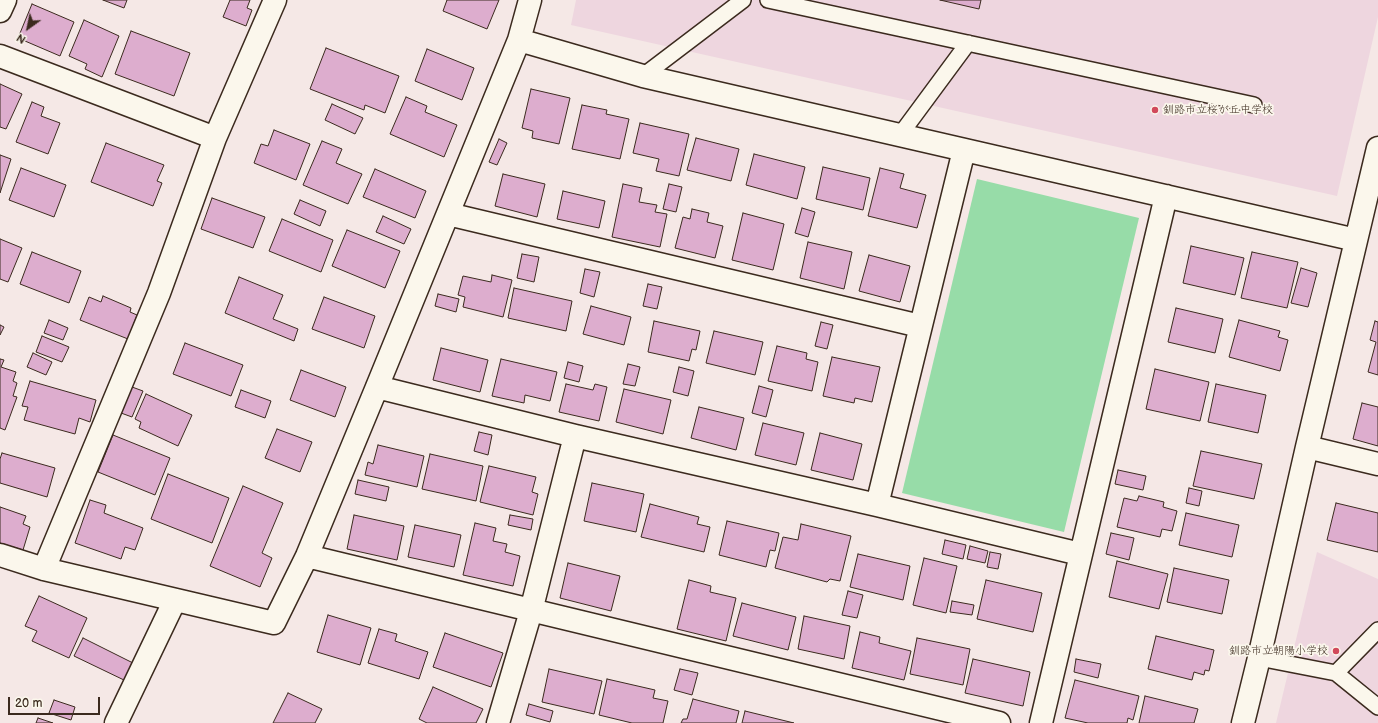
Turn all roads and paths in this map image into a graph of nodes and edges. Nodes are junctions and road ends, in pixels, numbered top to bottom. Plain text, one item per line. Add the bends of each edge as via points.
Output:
1 (4, 0) edge
2 (275, 0) edge
3 (530, 0) edge
4 (743, 0) edge
5 (768, 0) edge
6 (0, 11) edge
7 (519, 40) junction
8 (968, 43) junction
9 (0, 56) edge
10 (643, 76) junction
11 (1254, 105) dead end
12 (900, 135) junction
13 (215, 138) junction
14 (1378, 148) edge
15 (964, 150) junction
16 (1166, 196) junction
17 (448, 214) junction
18 (1356, 240) junction
19 (920, 326) junction
20 (377, 387) junction
21 (575, 436) junction
22 (1307, 447) junction
23 (1378, 464) edge
24 (878, 505) junction
25 (0, 554) edge
26 (1080, 554) junction
27 (307, 556) junction
28 (44, 568) junction
29 (175, 600) junction
30 (531, 611) junction
31 (1378, 630) edge
32 (1260, 658) junction
33 (1336, 673) junction
34 (1378, 708) edge
35 (116, 723) edge
36 (498, 723) edge
37 (999, 723) edge
38 (1041, 723) edge
39 (1243, 723) edge

1 - 6 street
2 - 13 street
3 - 7 street
4 - 10 lane
5 - 8 lane
7 - 10 street
7 - 17 street
8 - 11 lane
8 - 12 lane
9 - 13 street
10 - 12 street
12 - 15 street
13 - 28 street via 159,293
14 - 18 street
15 - 16 street
15 - 19 street
16 - 18 street
16 - 26 street
17 - 19 street
17 - 20 street
18 - 22 street
19 - 24 street
20 - 21 street
20 - 27 street
21 - 24 street
21 - 30 street
22 - 23 street
22 - 32 street
24 - 26 street
25 - 28 street
26 - 38 street
27 - 29 street via 274,623
27 - 30 street
28 - 29 street
29 - 35 street
30 - 36 street
30 - 37 street
31 - 33 lane
32 - 33 lane
32 - 39 street
33 - 34 lane

